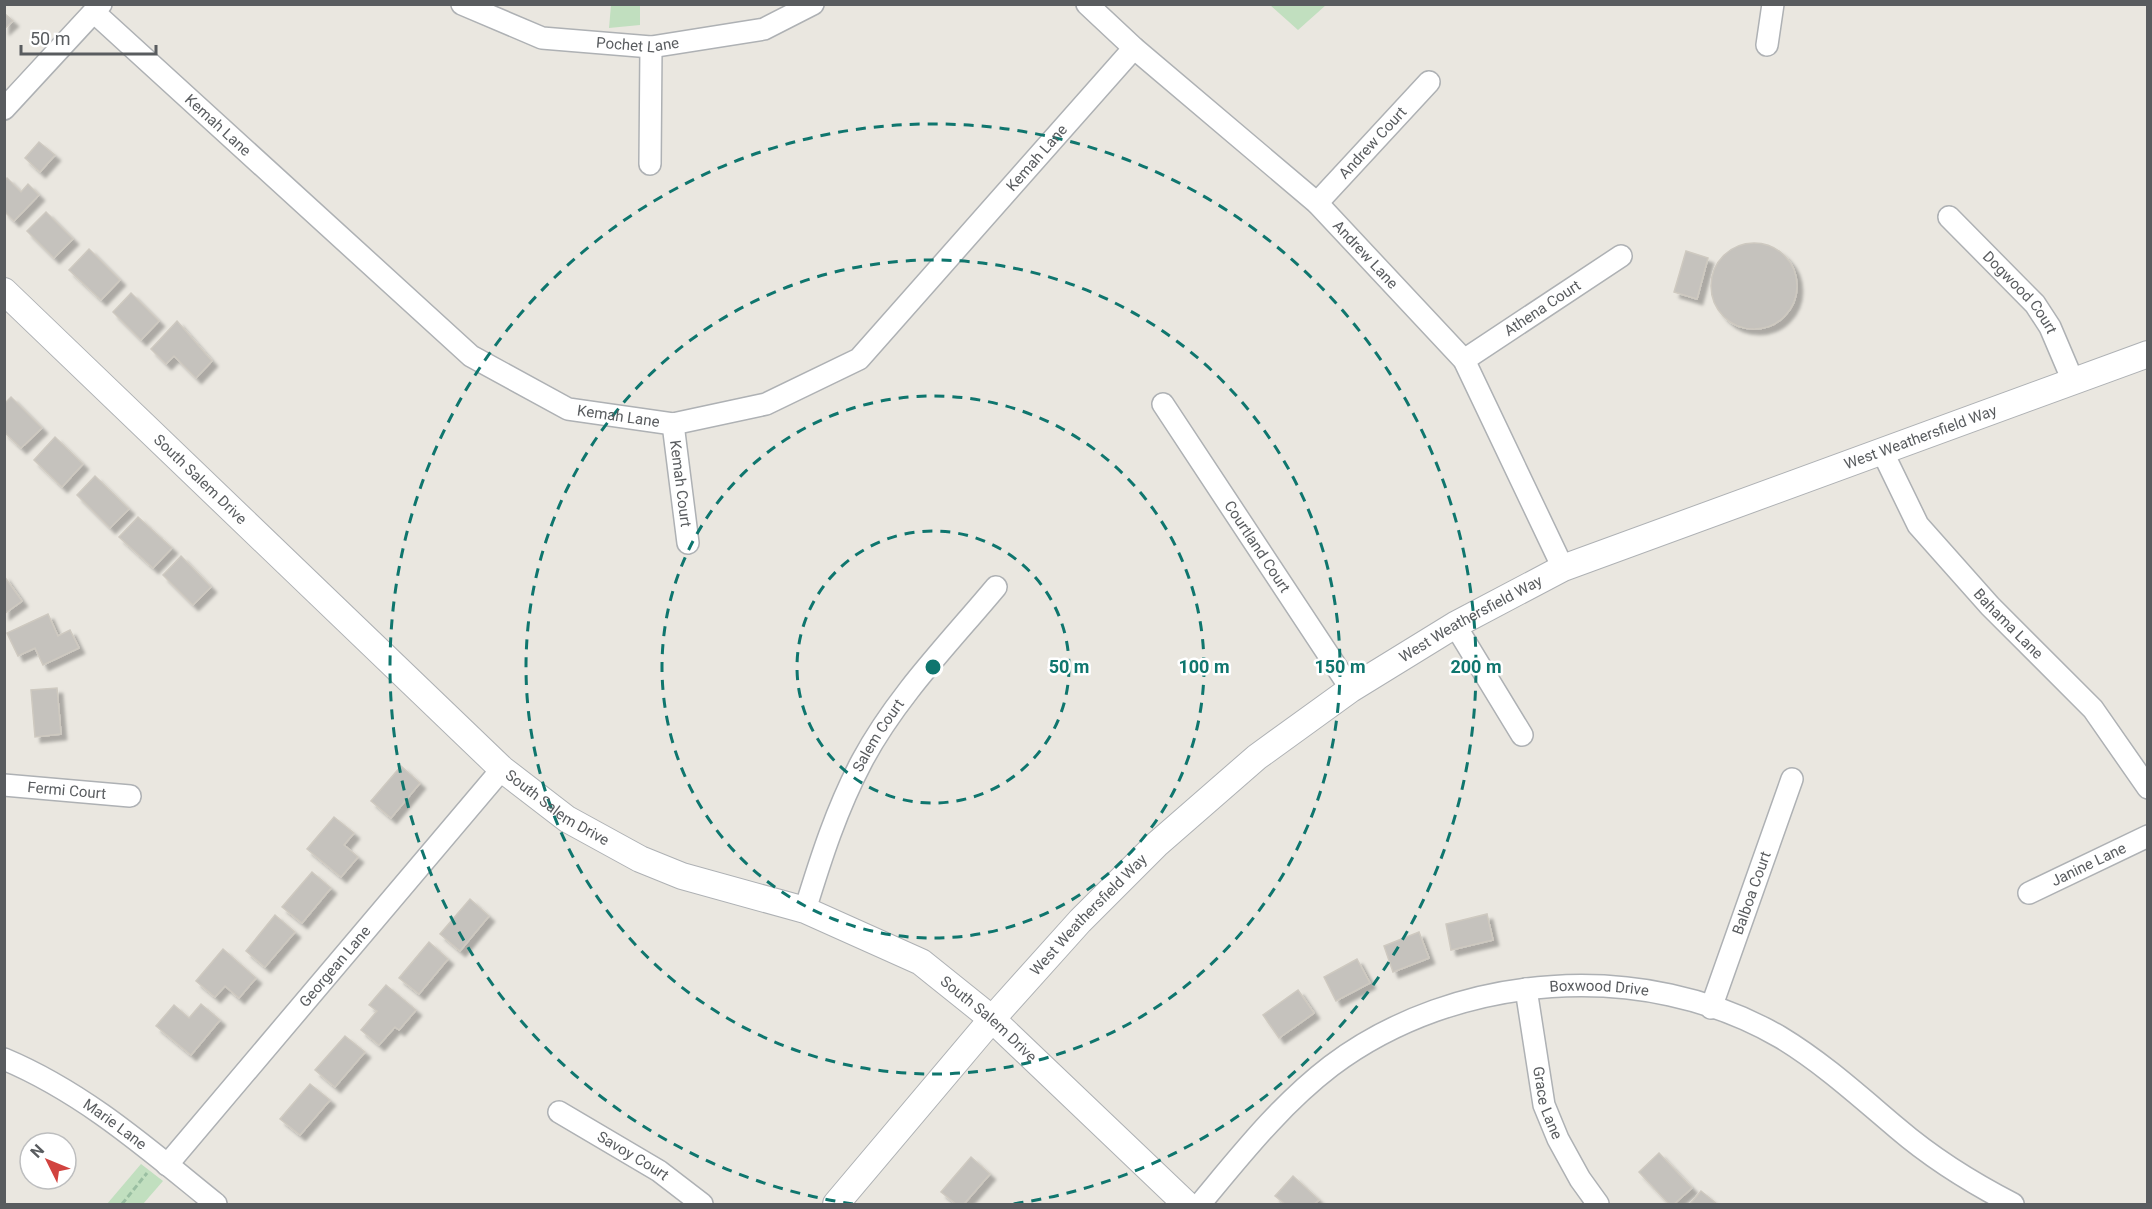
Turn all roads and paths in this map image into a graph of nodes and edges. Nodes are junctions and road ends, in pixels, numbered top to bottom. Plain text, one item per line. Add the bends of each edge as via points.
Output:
1 (462, 4) edge
2 (813, 4) edge
3 (1087, 4) edge
4 (1773, 4) edge
5 (99, 9) edge
6 (1767, 45) dead end
7 (651, 47) junction
8 (1134, 48) junction
9 (1429, 82) dead end
10 (4, 109) edge
11 (650, 164) dead end
12 (1317, 203) junction
13 (1949, 217) dead end
14 (1621, 256) dead end
15 (4, 291) edge
16 (2148, 354) edge
17 (1464, 360) junction
18 (2073, 381) junction
19 (1163, 404) dead end
20 (673, 424) junction
21 (1883, 453) junction
22 (688, 543) dead end
23 (1563, 568) junction
24 (996, 587) dead end
25 (1455, 625) junction
26 (1351, 689) junction
27 (1522, 735) dead end
28 (502, 769) junction
29 (1792, 779) dead end
30 (4, 785) edge
31 (2148, 788) edge
32 (130, 796) dead end
33 (2148, 836) edge
34 (2029, 893) dead end
35 (805, 910) junction
36 (1526, 989) junction
37 (1712, 1008) junction
38 (992, 1019) junction
39 (4, 1059) edge
40 (559, 1112) dead end
41 (164, 1161) junction
42 (122, 1204) edge
43 (216, 1204) edge
44 (702, 1204) edge
45 (836, 1204) edge
46 (1186, 1204) edge
47 (1200, 1204) edge
48 (1599, 1204) edge
49 (2013, 1204) edge

1 - 7 street, Pochet Lane via 542,38
2 - 7 street, Pochet Lane via 764,29
3 - 8 street, Andrew Lane
4 - 6 street
5 - 10 street
5 - 20 street, Kemah Lane via 471,356 568,409
7 - 11 street
8 - 12 street, Andrew Lane
8 - 20 street, Kemah Lane via 859,359 766,404
9 - 12 street, Andrew Court
12 - 17 street, Andrew Lane
13 - 18 street, Dogwood Court via 2035,304 2050,327
14 - 17 street, Athena Court
15 - 28 street, South Salem Drive
16 - 18 street, West Weathersfield Way
17 - 23 street, Andrew Lane
18 - 21 street, West Weathersfield Way
19 - 26 street, Courtland Court
20 - 22 street, Kemah Court
21 - 23 street, West Weathersfield Way
21 - 31 street, Bahama Lane via 1918,525 1990,606 2093,709
23 - 25 street, West Weathersfield Way
24 - 35 street, Salem Court via 894,712 863,759 827,838
25 - 26 street, West Weathersfield Way
25 - 27 street
26 - 38 street, West Weathersfield Way via 1257,757 1165,837 1080,921
28 - 35 street, South Salem Drive via 567,819 640,860 682,876
28 - 41 street, Georgean Lane
29 - 37 street, Balboa Court
30 - 32 street, Fermi Court
33 - 34 street, Janine Lane
35 - 38 street, South Salem Drive via 921,962
36 - 37 street, Boxwood Drive via 1621,988
36 - 47 street, Boxwood Drive via 1486,996 1423,1016 1334,1064 1276,1115
36 - 48 street, Grace Lane via 1544,1105 1569,1159
37 - 49 street, Boxwood Drive via 1766,1030 1793,1046 1924,1149
38 - 45 street, West Weathersfield Way
38 - 46 street, South Salem Drive
39 - 41 street, Marie Lane via 70,1092
40 - 44 street, Savoy Court via 659,1171
41 - 42 path
41 - 43 street, Marie Lane

